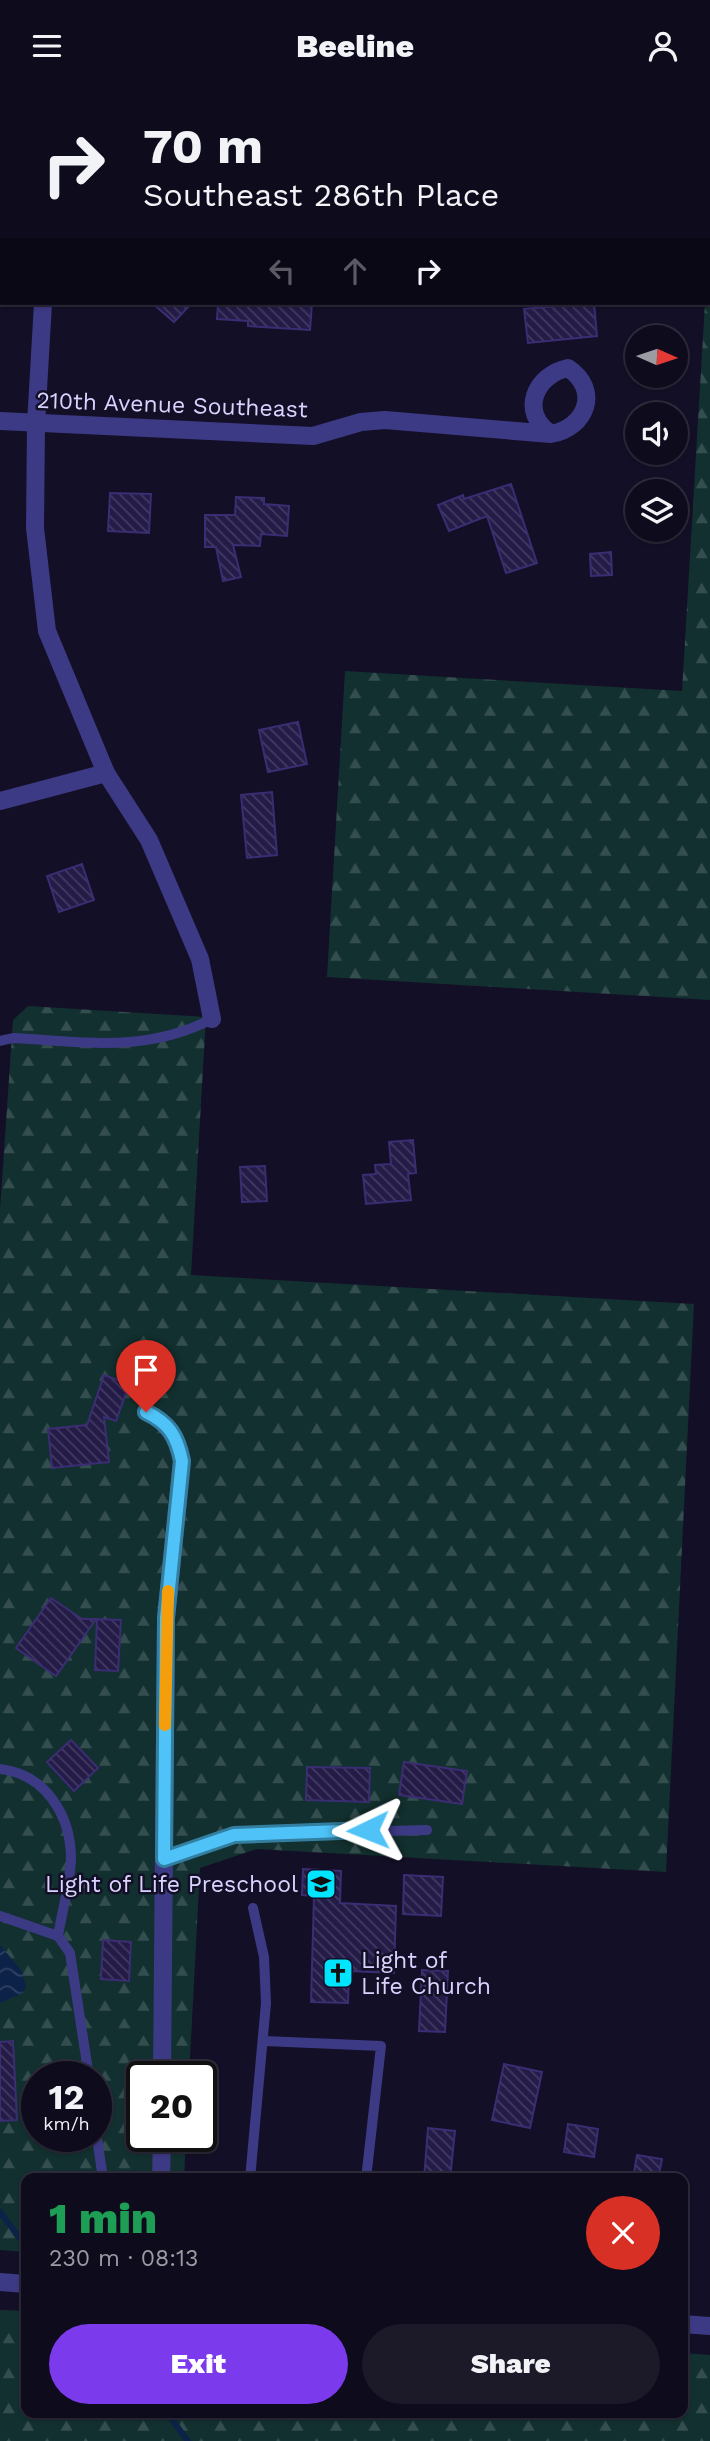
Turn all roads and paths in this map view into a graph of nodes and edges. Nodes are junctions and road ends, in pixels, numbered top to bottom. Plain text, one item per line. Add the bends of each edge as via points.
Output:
1 (43, 305) edge
2 (0, 421) edge
3 (36, 424) junction
4 (551, 434) dead end
5 (106, 773) junction
6 (0, 801) edge
7 (212, 1019) joint
8 (0, 1041) edge
9 (146, 1412) dead end
10 (0, 1769) edge
11 (427, 1830) dead end
12 (164, 1859) junction
13 (253, 1908) dead end
14 (0, 1916) edge
15 (58, 1936) junction
16 (264, 2041) junction
17 (87, 2061) edge
18 (162, 2061) edge
19 (99, 2152) edge
20 (162, 2152) edge
21 (102, 2173) edge
22 (161, 2173) edge
23 (251, 2173) edge
24 (367, 2173) edge
25 (0, 2282) edge
26 (21, 2284) edge
27 (688, 2324) edge
28 (710, 2326) edge

1 - 3 street
2 - 3 street, 210th Avenue Southeast
3 - 4 street, 210th Avenue Southeast via 313,436 385,420
3 - 5 street via 35,528 47,631
5 - 6 street
5 - 7 street via 149,840 200,959
7 - 8 lane via 185,1033 122,1045
9 - 12 street via 162,1419 178,1439 182,1461 166,1618
10 - 15 lane via 43,1786 63,1817 71,1860
11 - 12 lane via 234,1835
12 - 18 street
13 - 16 lane via 264,1957
14 - 15 lane
15 - 17 lane via 70,1953
16 - 23 lane
16 - 24 lane via 381,2046
19 - 21 lane
20 - 22 street
25 - 26 street
27 - 28 street

